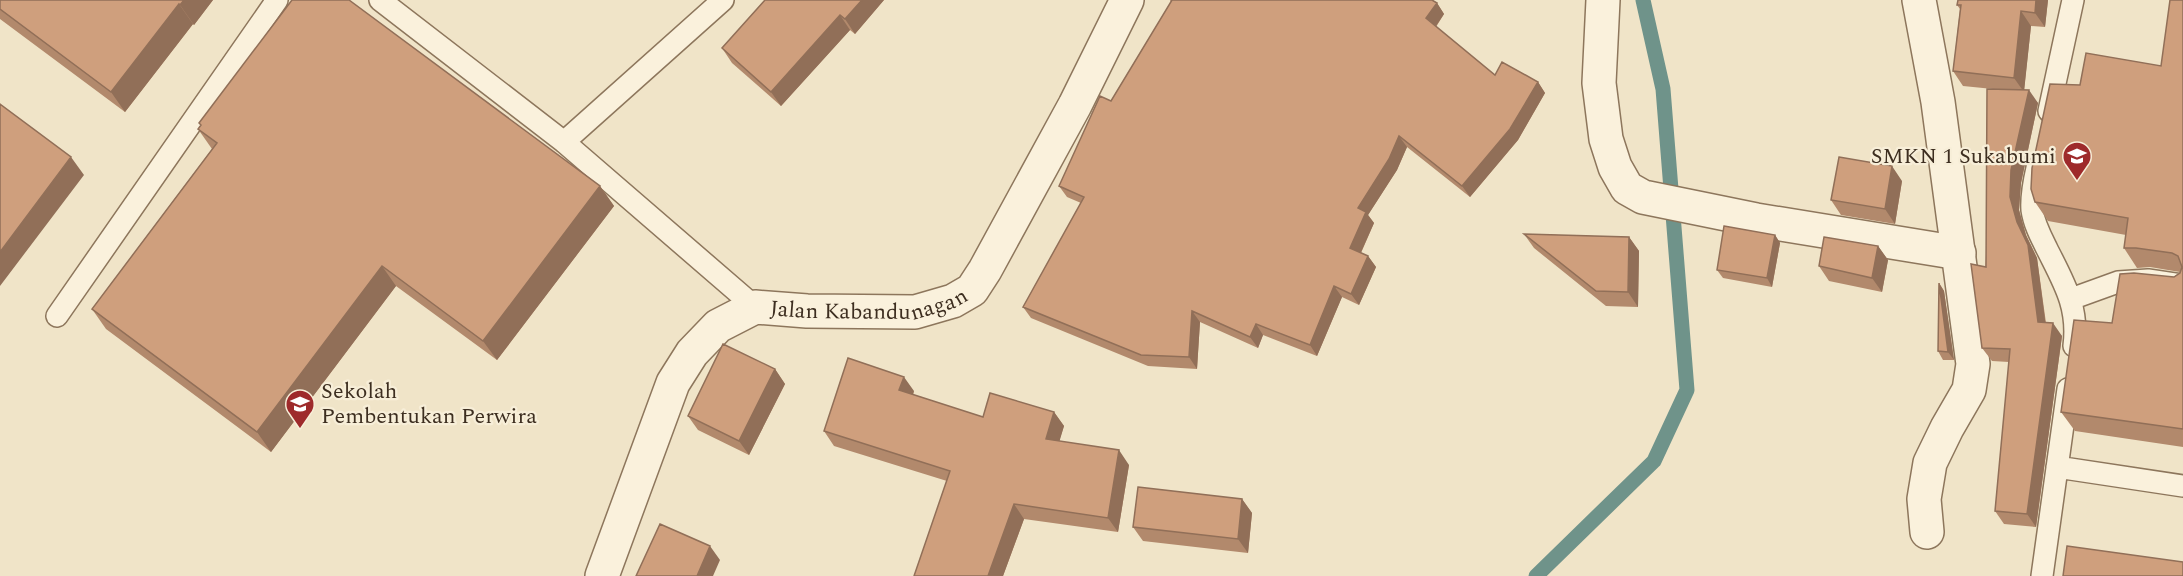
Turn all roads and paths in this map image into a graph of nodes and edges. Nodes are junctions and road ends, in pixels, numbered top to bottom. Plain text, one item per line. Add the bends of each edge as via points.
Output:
1 (277, 0) edge
2 (380, 0) edge
3 (723, 0) edge
4 (1127, 0) edge
5 (1603, 0) edge
6 (1919, 0) edge
7 (2073, 0) edge
8 (2046, 128) edge
9 (564, 142) junction
10 (2041, 151) edge
11 (1959, 253) junction
12 (2183, 285) edge
13 (2071, 299) junction
14 (755, 308) junction
15 (57, 315) dead end
16 (2057, 467) junction
17 (2183, 486) edge
18 (1927, 531) dead end
19 (602, 576) edge
20 (2042, 576) edge

1 - 15 lane
2 - 9 lane
3 - 9 lane
4 - 14 street, Jalan Kabandunagan via 1075,105 972,290 953,301 915,312
5 - 11 street via 1599,83 1606,139 1627,188 1643,197 1756,220
6 - 11 street
7 - 8 lane
9 - 14 lane
10 - 13 lane via 2032,210
11 - 18 street via 1973,364 1969,390 1930,463 1924,499
12 - 13 lane via 2148,280 2118,282
13 - 16 lane via 2075,336
14 - 19 street, Jalan Kabandunagan via 718,326 692,353 673,383
16 - 17 lane
16 - 20 lane

